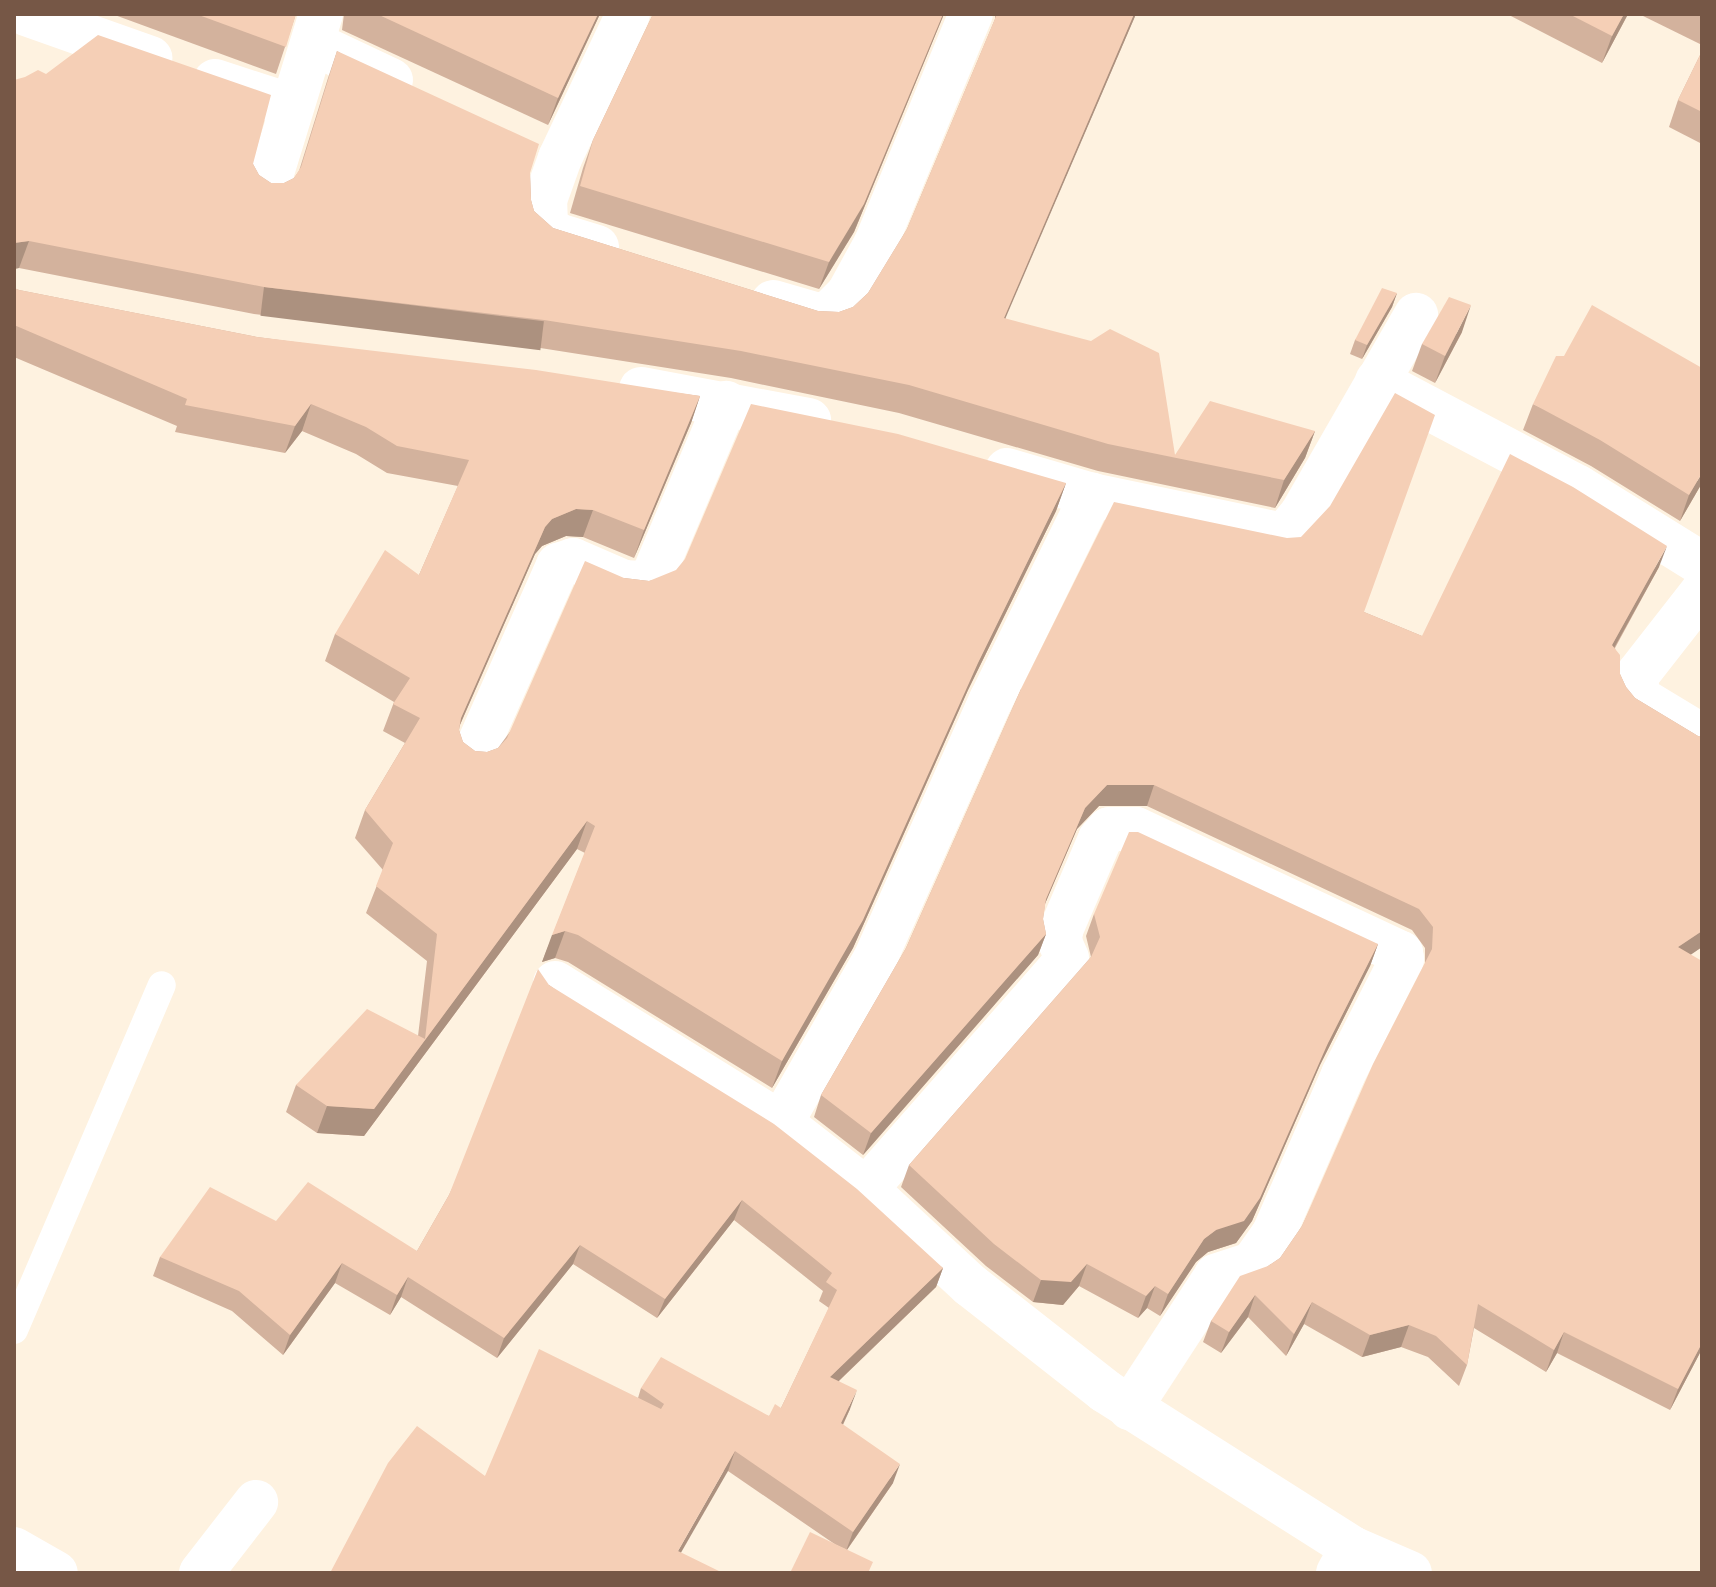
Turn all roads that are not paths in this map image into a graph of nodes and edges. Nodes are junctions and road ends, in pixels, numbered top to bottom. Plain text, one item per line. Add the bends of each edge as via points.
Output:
1 (26, 14) edge
2 (628, 14) edge
3 (971, 14) edge
4 (317, 29) edge
5 (430, 98) edge
6 (292, 106) junction
7 (268, 186) edge
8 (630, 257) edge
9 (730, 290) edge
10 (1416, 315) dead end
11 (1377, 381) junction
12 (605, 384) edge
13 (726, 403) junction
14 (848, 428) edge
15 (970, 459) edge
16 (1092, 495) junction
17 (1702, 564) edge
18 (1702, 592) edge
19 (1702, 736) edge
20 (474, 755) edge
21 (555, 983) dead end
22 (162, 985) dead end
23 (781, 1123) junction
24 (866, 1189) junction
25 (14, 1330) edge
26 (1130, 1408) junction
27 (256, 1502) dead end
28 (14, 1549) edge
29 (1345, 1560) edge
30 (56, 1573) edge
31 (201, 1573) edge
32 (1410, 1573) edge

1 - 6 street
2 - 8 street via 545,152 544,215 546,226 558,235
3 - 9 street via 876,243 837,307 815,314
4 - 5 street
4 - 6 street
6 - 7 street
10 - 11 street
11 - 16 street via 1301,515 1284,535
11 - 17 street via 1578,487
12 - 13 street
13 - 14 street
13 - 20 street via 653,576 641,583 624,582 573,560 558,565
15 - 16 street
16 - 23 street via 991,700 875,959
18 - 19 street via 1638,674 1636,687 1641,699
21 - 23 street
22 - 25 lane
23 - 24 street
24 - 26 street via 970,1285
24 - 26 street via 1062,966 1067,958 1061,930 1109,829 1136,829 1401,953 1274,1233 1252,1264 1216,1276
26 - 29 street
27 - 31 street
28 - 30 street
29 - 32 street

